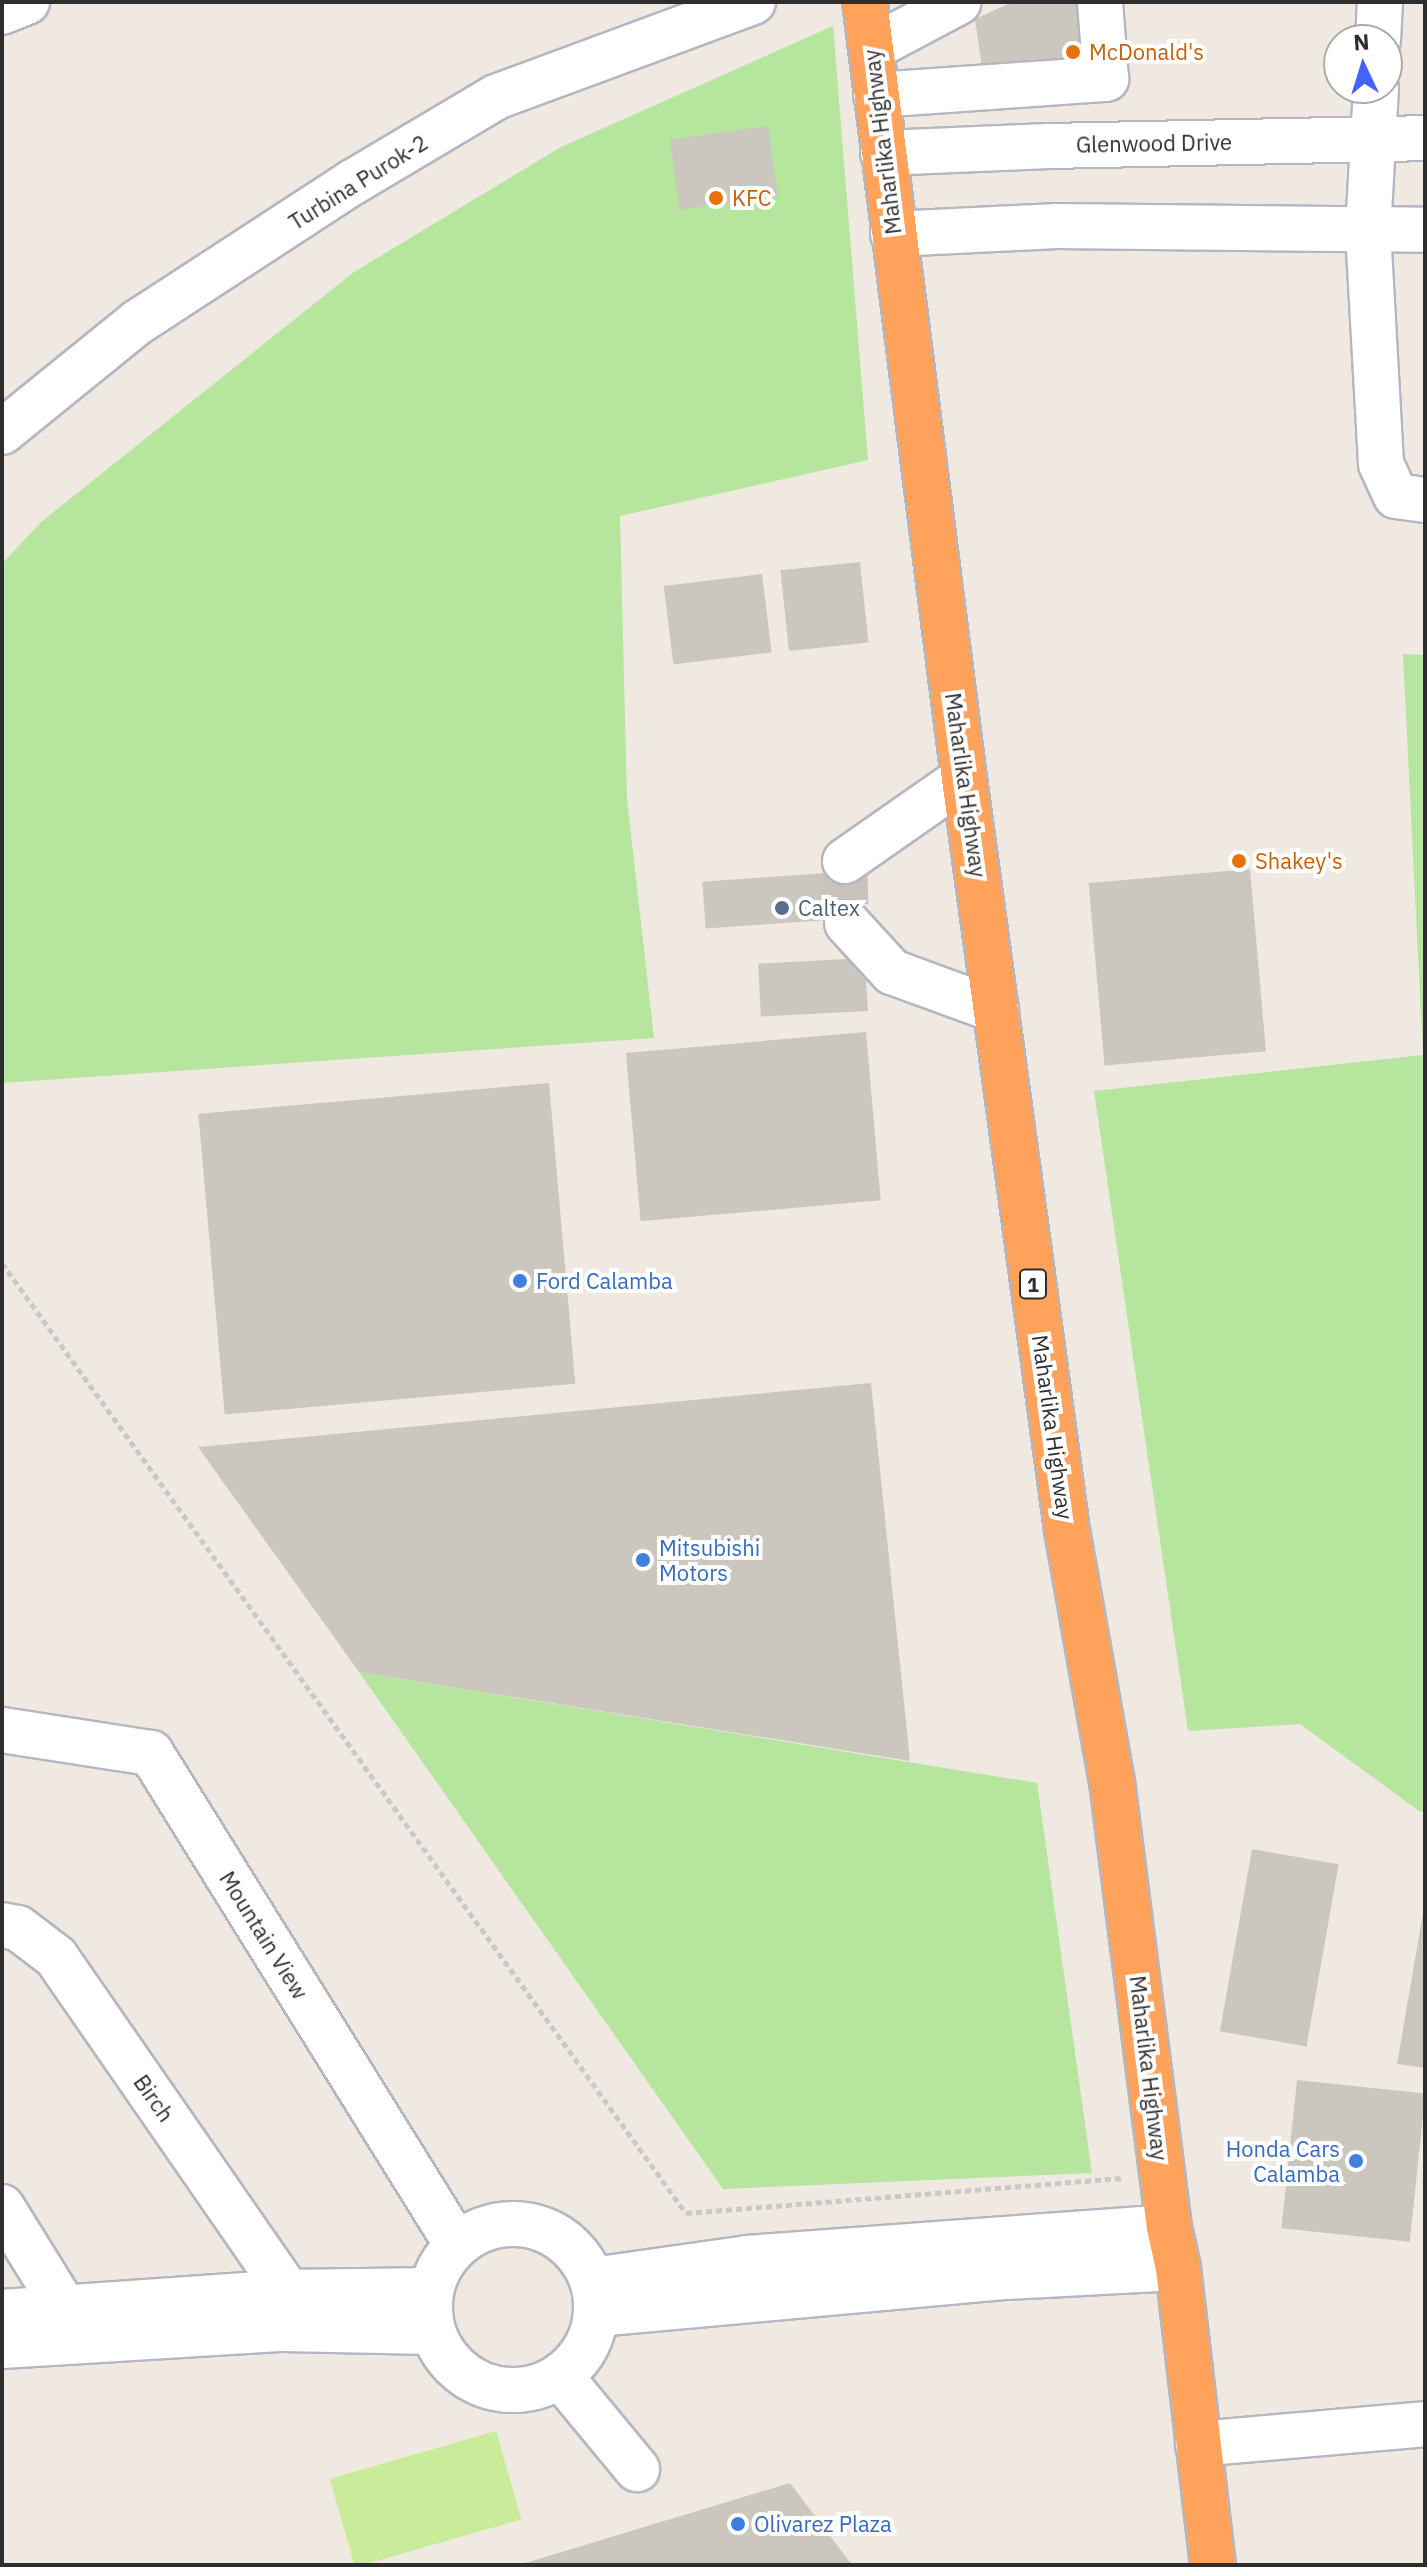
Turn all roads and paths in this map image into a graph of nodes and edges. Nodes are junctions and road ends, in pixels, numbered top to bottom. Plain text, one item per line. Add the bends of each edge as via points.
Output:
1 (27, 2) edge
2 (753, 2) edge
3 (865, 2) edge
4 (959, 2) edge
5 (1100, 2) edge
6 (1380, 2) edge
7 (2, 12) edge
8 (1379, 24) edge
9 (872, 48) junction
10 (876, 95) junction
11 (1375, 104) edge
12 (1374, 138) junction
13 (1425, 138) edge
14 (883, 153) junction
15 (1425, 230) edge
16 (1368, 231) junction
17 (893, 234) junction
18 (2, 432) edge
19 (1425, 500) edge
20 (964, 778) junction
21 (845, 861) dead end
22 (847, 923) tunnel mouth
23 (996, 1010) junction
24 (2, 1263) edge
25 (2, 1730) edge
26 (2, 1925) edge
27 (1163, 2175) junction
28 (2, 2207) edge
29 (457, 2245) junction
30 (1174, 2248) junction
31 (288, 2292) junction
32 (595, 2297) junction
33 (64, 2307) junction
34 (432, 2311) junction
35 (2, 2312) edge
36 (2, 2346) edge
37 (560, 2376) junction
38 (1425, 2424) edge
39 (1198, 2444) junction
40 (637, 2469) dead end
41 (1213, 2565) edge

1 - 7 street
2 - 18 street, Turbina Purok-2 via 496,97 353,182 138,322
3 - 9 highway, Maharlika Highway / 1
4 - 9 street
5 - 10 street via 1106,79
6 - 8 street
9 - 10 highway, Maharlika Highway / 1
10 - 14 highway, Maharlika Highway / 1
11 - 12 street
12 - 13 street, Glenwood Drive
12 - 14 street, Glenwood Drive
12 - 16 street
14 - 17 highway, Maharlika Highway / 1
15 - 16 street
16 - 17 street via 1057,226
16 - 19 street via 1381,464 1396,496
17 - 20 highway, Maharlika Highway / 1
20 - 21 street
20 - 23 highway, Maharlika Highway / 1
22 - 23 street via 892,972
23 - 27 highway, Maharlika Highway / 1 via 1067,1530 1112,1782
24 - 27 path via 686,2213
25 - 29 street, Mountain View via 151,1753
26 - 31 street, Birch via 18,1928 56,1957
27 - 30 highway, Maharlika Highway / 1
28 - 33 street
29 - 32 street via 480,2230 506,2224 534,2226 559,2237 579,2255
29 - 34 street via 441,2266
30 - 32 street via 747,2258
30 - 39 highway, Maharlika Highway / 1
31 - 33 street
31 - 34 street
32 - 37 street via 584,2348
33 - 35 street
34 - 36 street via 283,2329
34 - 37 street via 445,2355 486,2385 511,2390 537,2387
37 - 40 street
38 - 39 street
39 - 41 highway, Maharlika Highway / 1

